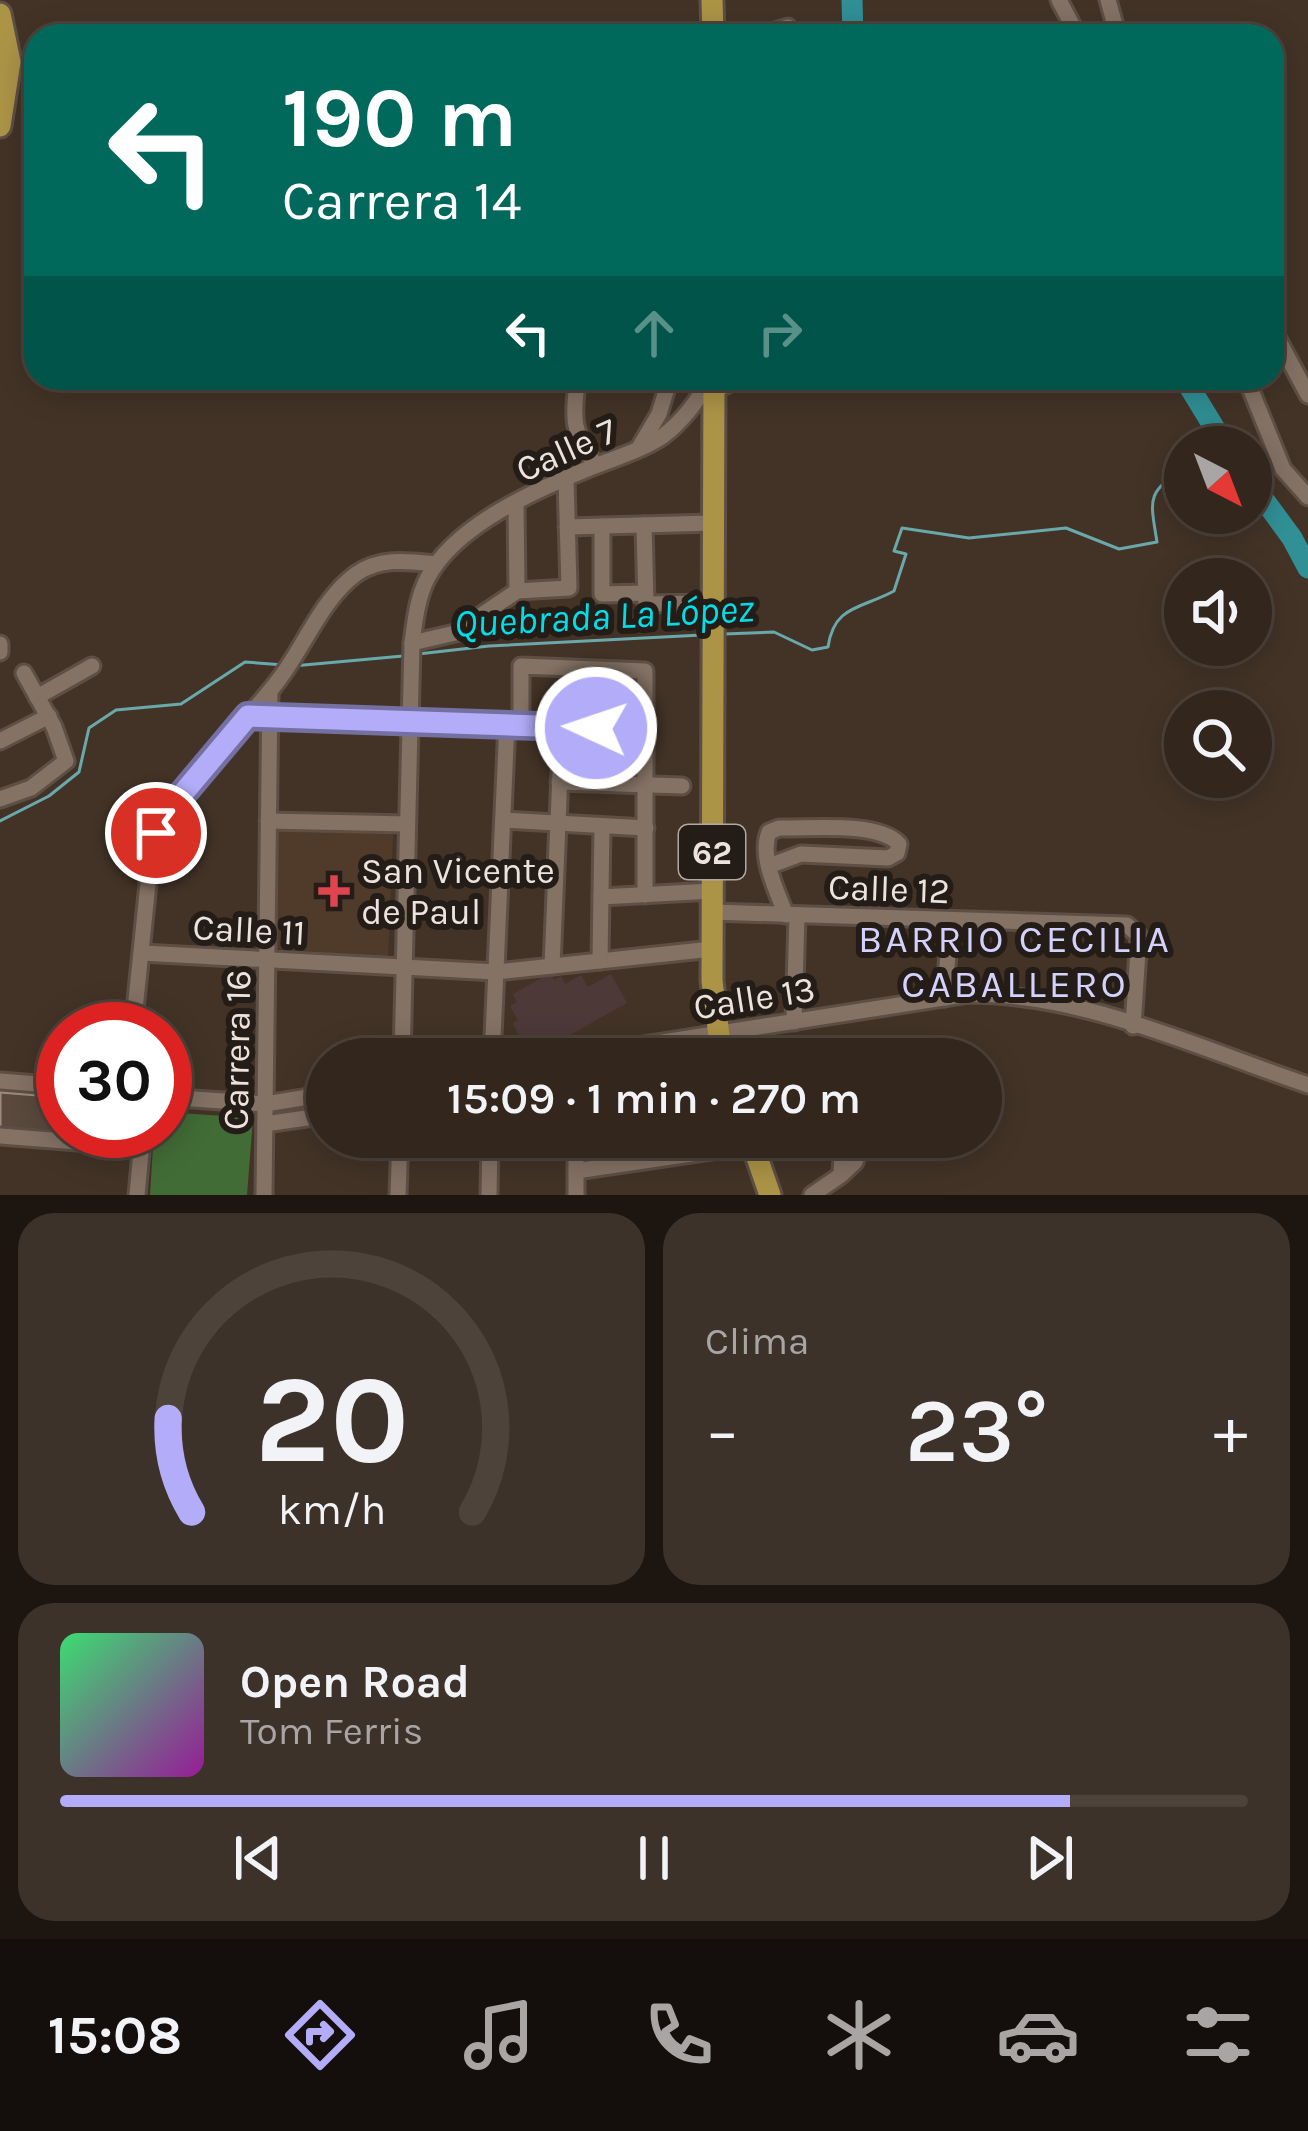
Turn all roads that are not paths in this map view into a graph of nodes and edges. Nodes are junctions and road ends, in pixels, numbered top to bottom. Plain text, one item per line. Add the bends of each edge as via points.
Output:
1 (0, 14) edge
2 (0, 126) edge
3 (1284, 350) edge
4 (576, 390) edge
5 (666, 390) edge
6 (707, 390) edge
7 (713, 390) edge
8 (1251, 390) edge
9 (1308, 395) edge
10 (636, 451) junction
11 (596, 466) junction
12 (566, 479) junction
13 (1308, 497) edge
14 (516, 504) junction
15 (713, 524) junction
16 (644, 525) junction
17 (602, 526) junction
18 (567, 527) junction
19 (436, 564) junction
20 (517, 591) junction
21 (646, 598) junction
22 (713, 603) junction
23 (411, 651) junction
24 (92, 666) dead end
25 (24, 673) dead end
26 (274, 686) junction
27 (37, 697) junction
28 (49, 716) junction
29 (248, 716) junction
30 (270, 717) junction
31 (410, 721) junction
32 (514, 724) junction
33 (562, 726) junction
34 (646, 730) junction
35 (0, 741) edge
36 (559, 782) junction
37 (682, 786) dead end
38 (646, 787) junction
39 (0, 799) edge
40 (503, 820) junction
41 (268, 821) junction
42 (558, 823) junction
43 (407, 824) junction
44 (602, 826) junction
45 (646, 828) junction
46 (769, 866) junction
47 (645, 895) junction
48 (601, 897) junction
49 (712, 902) junction
50 (791, 915) junction
51 (950, 920) junction
52 (712, 949) junction
53 (142, 953) junction
54 (267, 959) junction
55 (600, 961) junction
56 (551, 966) junction
57 (404, 968) junction
58 (496, 972) junction
59 (945, 998) junction
60 (137, 1002) edge
61 (794, 1022) junction
62 (1133, 1026) junction
63 (402, 1038) edge
64 (493, 1038) edge
65 (714, 1038) edge
66 (751, 1038) edge
67 (0, 1081) edge
68 (36, 1084) edge
69 (1308, 1085) edge
70 (306, 1097) edge
71 (192, 1099) edge
72 (265, 1104) junction
73 (306, 1118) edge
74 (265, 1124) junction
75 (0, 1136) edge
76 (36, 1137) edge
77 (140, 1158) edge
78 (399, 1158) edge
79 (490, 1158) edge
80 (576, 1158) edge
81 (660, 1158) edge
82 (757, 1158) edge
83 (842, 1158) edge
84 (856, 1158) edge
85 (649, 1160) joint
86 (576, 1171) junction
87 (841, 1174) junction
88 (136, 1195) edge
89 (264, 1195) edge
90 (398, 1195) edge
91 (489, 1195) edge
92 (576, 1195) edge
93 (770, 1195) edge
94 (812, 1195) edge

1 - 2 main road via 10,62
3 - 9 street
4 - 11 street via 575,434
5 - 10 street
6 - 10 street, Calle 7 via 667,433
7 - 15 main road, 62
8 - 13 street via 1283,469
10 - 11 street, Calle 7
11 - 12 street, Calle 7
12 - 14 street, Calle 7
12 - 18 street
14 - 19 street, Calle 7 via 468,531
14 - 20 street
15 - 16 street
15 - 22 main road, 62
16 - 17 street
16 - 21 street
17 - 18 street
17 - 21 street via 602,594
18 - 20 street via 569,588
19 - 23 street via 418,599
19 - 26 street via 378,563 357,574
20 - 23 street
21 - 22 street
22 - 49 main road, 62
23 - 31 street
24 - 27 street
25 - 27 street
26 - 29 street
26 - 30 street, Carrera 16
27 - 28 street
28 - 35 street
28 - 39 street via 64,764
29 - 30 street
29 - 53 street via 163,817
30 - 31 street
30 - 41 street, Carrera 16
31 - 32 street
31 - 43 street
32 - 33 street
32 - 34 street via 521,666 645,671
32 - 40 street
33 - 34 street
33 - 36 street
34 - 38 street
36 - 38 street
36 - 42 street
37 - 38 street
38 - 45 street
40 - 42 street
40 - 58 street
41 - 43 street
41 - 54 street, Carrera 16
42 - 44 street
42 - 56 street
43 - 57 street
44 - 45 street
44 - 48 street
45 - 47 street
46 - 46 street via 765,842 779,828 876,830 898,844 889,858 801,854
46 - 50 street
47 - 48 street, Calle 12
47 - 49 street, Calle 12
48 - 55 street
49 - 50 street, Calle 12
49 - 52 main road, 62
50 - 51 street, Calle 12
50 - 61 street
51 - 59 street
51 - 62 street, Calle 12 via 1136,929
52 - 55 street, Calle 11
52 - 65 main road, 62
53 - 54 street, Calle 11
53 - 60 street
54 - 57 street, Calle 11
54 - 72 street, Carrera 16
55 - 56 street, Calle 11
56 - 58 street, Calle 11
57 - 58 street, Calle 11
57 - 63 street
58 - 64 street
59 - 61 street, Calle 13
59 - 62 street, Calle 13 via 1013,994
61 - 66 street, Calle 13
62 - 69 street, Calle 13
67 - 68 street
70 - 72 street
71 - 72 street
72 - 74 street, Carrera 16
73 - 74 street
74 - 89 street, Carrera 16
75 - 76 street
77 - 88 street
78 - 90 street
79 - 91 street
80 - 86 street
81 - 85 street
82 - 93 main road
83 - 87 street
84 - 87 street
85 - 86 street
86 - 92 street
87 - 94 street

